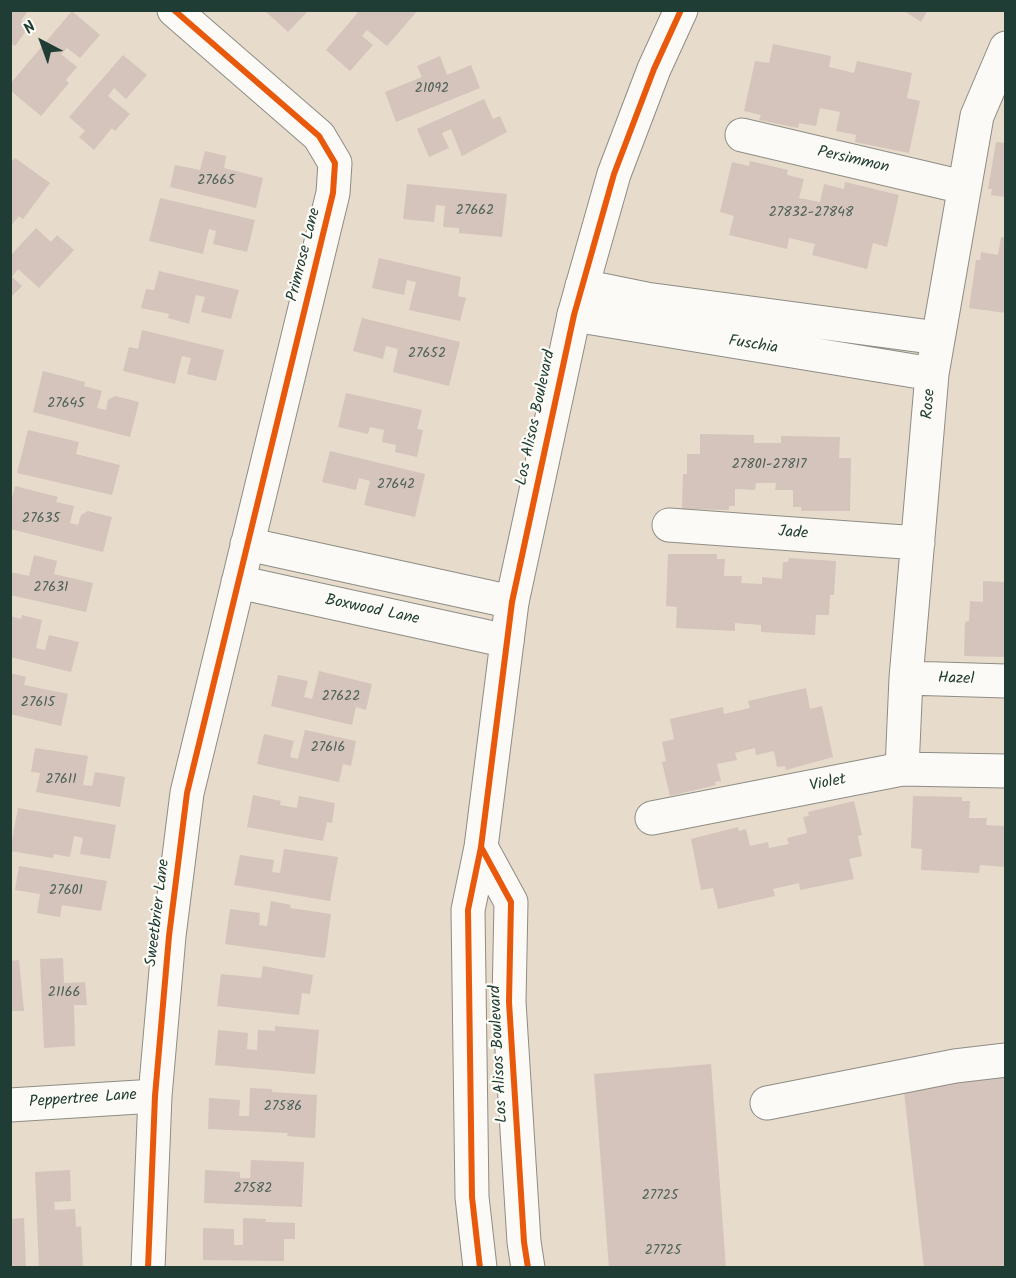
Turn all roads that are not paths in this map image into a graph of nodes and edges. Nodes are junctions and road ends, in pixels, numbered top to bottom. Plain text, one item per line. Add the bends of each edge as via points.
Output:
1 (174, 10) edge
2 (681, 10) edge
3 (1005, 48) edge
4 (742, 135) dead end
5 (963, 187) junction
6 (578, 301) junction
7 (938, 338) junction
8 (932, 374) junction
9 (669, 525) dead end
10 (918, 543) junction
11 (242, 565) junction
12 (512, 602) junction
13 (507, 641) junction
14 (906, 678) junction
15 (1005, 681) edge
16 (902, 769) junction
17 (1005, 771) edge
18 (652, 818) dead end
19 (481, 847) junction
20 (1005, 1060) edge
21 (154, 1096) junction
22 (767, 1103) dead end
23 (10, 1105) edge
24 (148, 1268) edge
25 (480, 1268) edge
26 (528, 1268) edge

1 - 11 street, Primrose Lane via 319,136 334,163 333,193
2 - 6 street, Los Alisos Boulevard via 614,174
3 - 5 street, Rose via 977,116
4 - 5 street, Persimmon
5 - 7 street, Rose
6 - 7 street, Fuschia via 646,299
6 - 8 street, Fuschia
6 - 12 street, Los Alisos Boulevard
7 - 8 street, Rose
8 - 10 street, Rose
9 - 10 street, Jade
10 - 14 street, Rose
11 - 12 street
11 - 13 street, Boxwood Lane
11 - 21 street, Sweetbrier Lane via 187,793
12 - 13 street, Los Alisos Boulevard
13 - 19 street, Los Alisos Boulevard
14 - 15 street, Hazel
14 - 16 street, Rose
16 - 17 street, Violet
16 - 18 street, Violet
19 - 25 street, Los Alisos Boulevard via 468,910 472,1197
19 - 26 street, Los Alisos Boulevard via 512,902 509,1002
20 - 22 street
21 - 23 street, Peppertree Lane
21 - 24 street, Sweetbrier Lane

